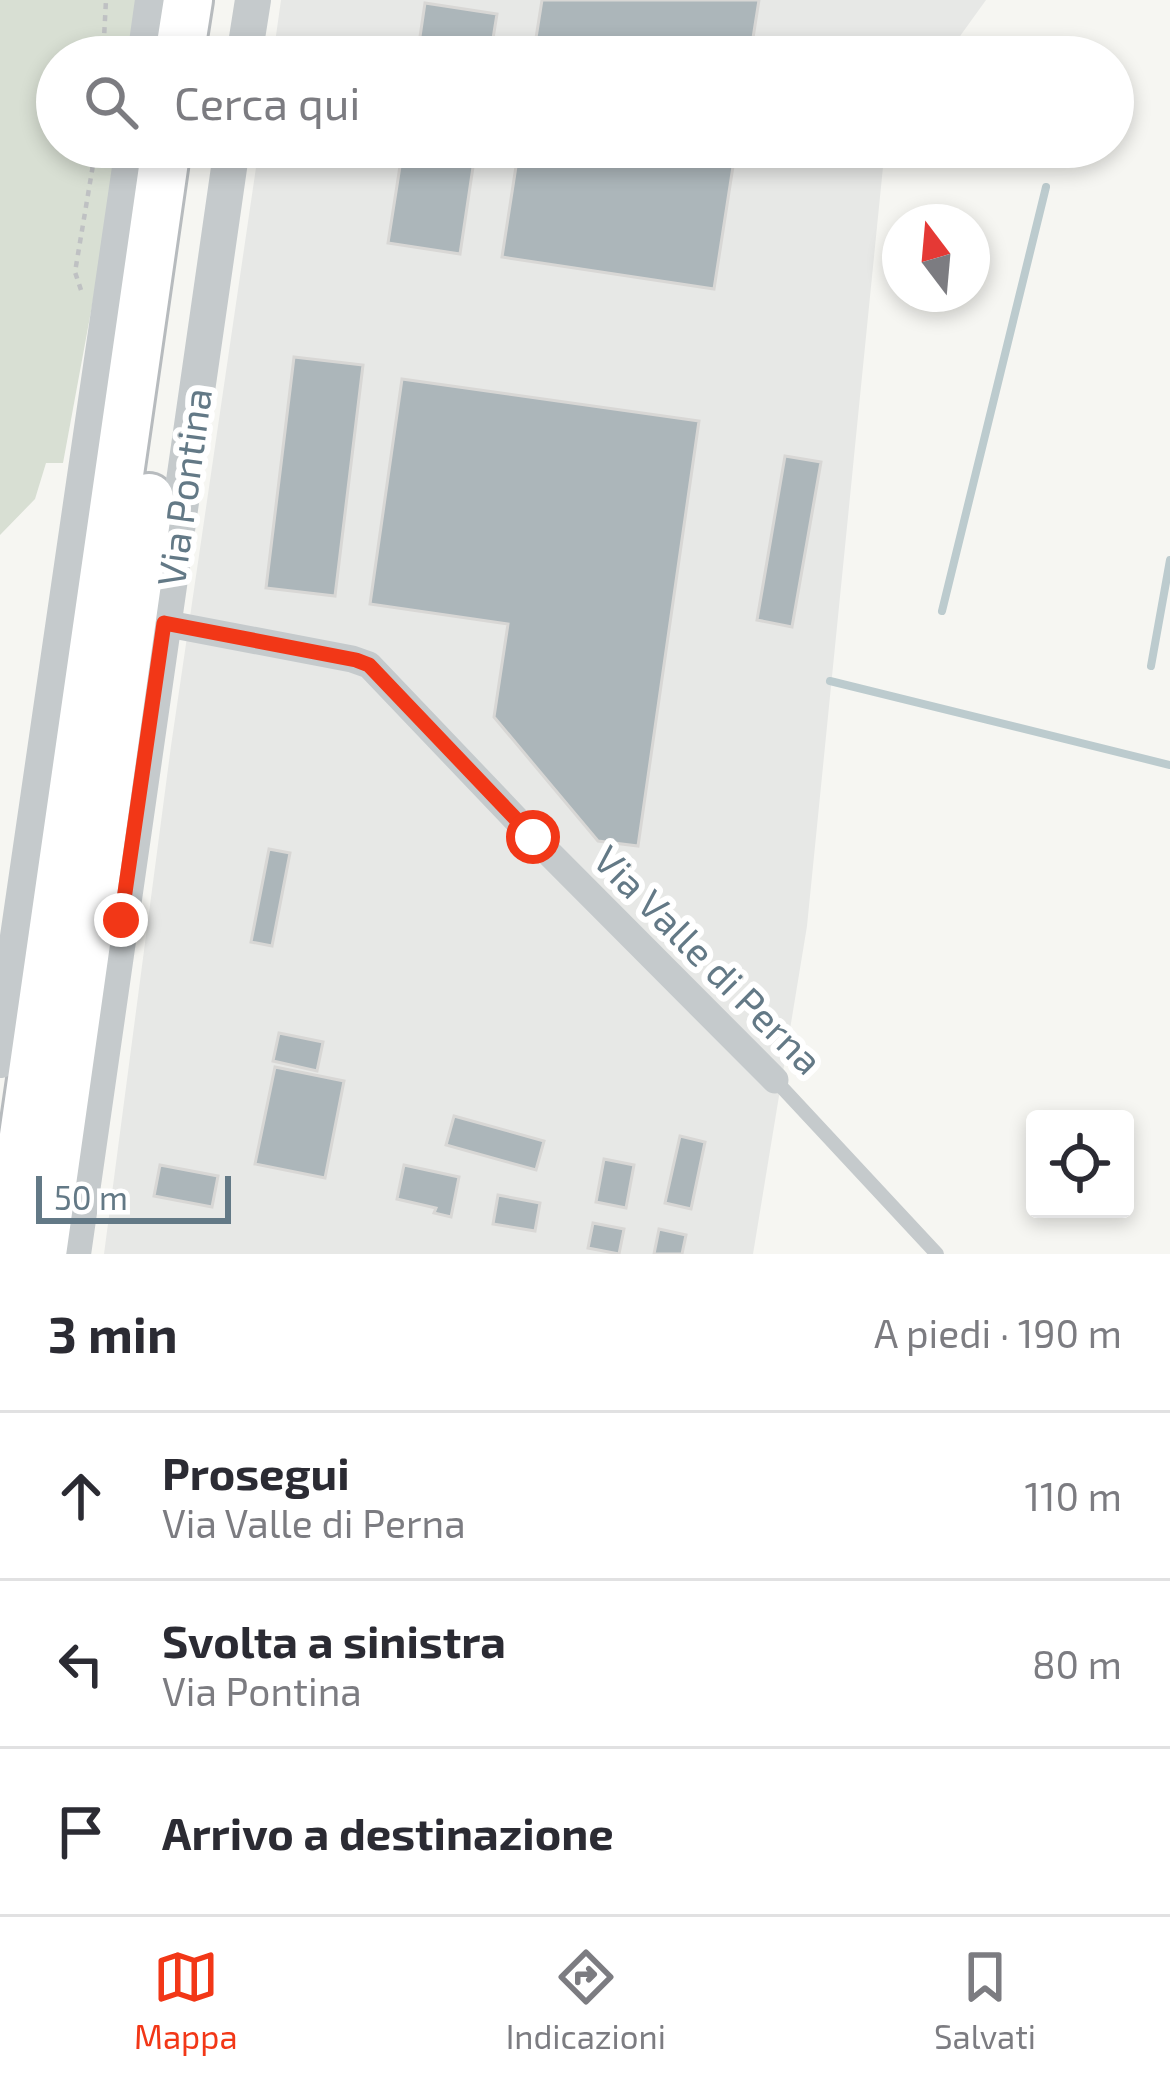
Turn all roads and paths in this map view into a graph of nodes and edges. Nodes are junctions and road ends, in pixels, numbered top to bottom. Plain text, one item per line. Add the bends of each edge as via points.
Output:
1 (106, 0) edge
2 (153, 0) edge
3 (188, 0) edge
4 (221, 0) edge
5 (253, 0) edge
6 (105, 36) edge
7 (148, 36) edge
8 (182, 36) edge
9 (216, 36) edge
10 (247, 36) edge
11 (130, 168) edge
12 (163, 168) edge
13 (197, 168) edge
14 (229, 168) edge
15 (164, 623) junction
16 (0, 1060) edge
17 (776, 1080) joint
18 (7, 1254) edge
19 (42, 1254) edge
20 (73, 1254) edge
21 (938, 1254) edge

1 - 6 path
2 - 7 street
3 - 8 highway
4 - 9 highway
5 - 10 street
11 - 16 street
12 - 18 highway, Via Pontina
13 - 19 highway, Via Pontina
14 - 15 street, Via Pontina
15 - 17 street, Via Valle di Perna via 369,665
15 - 20 street, Via Pontina
17 - 21 lane, Via Valle di Perna

